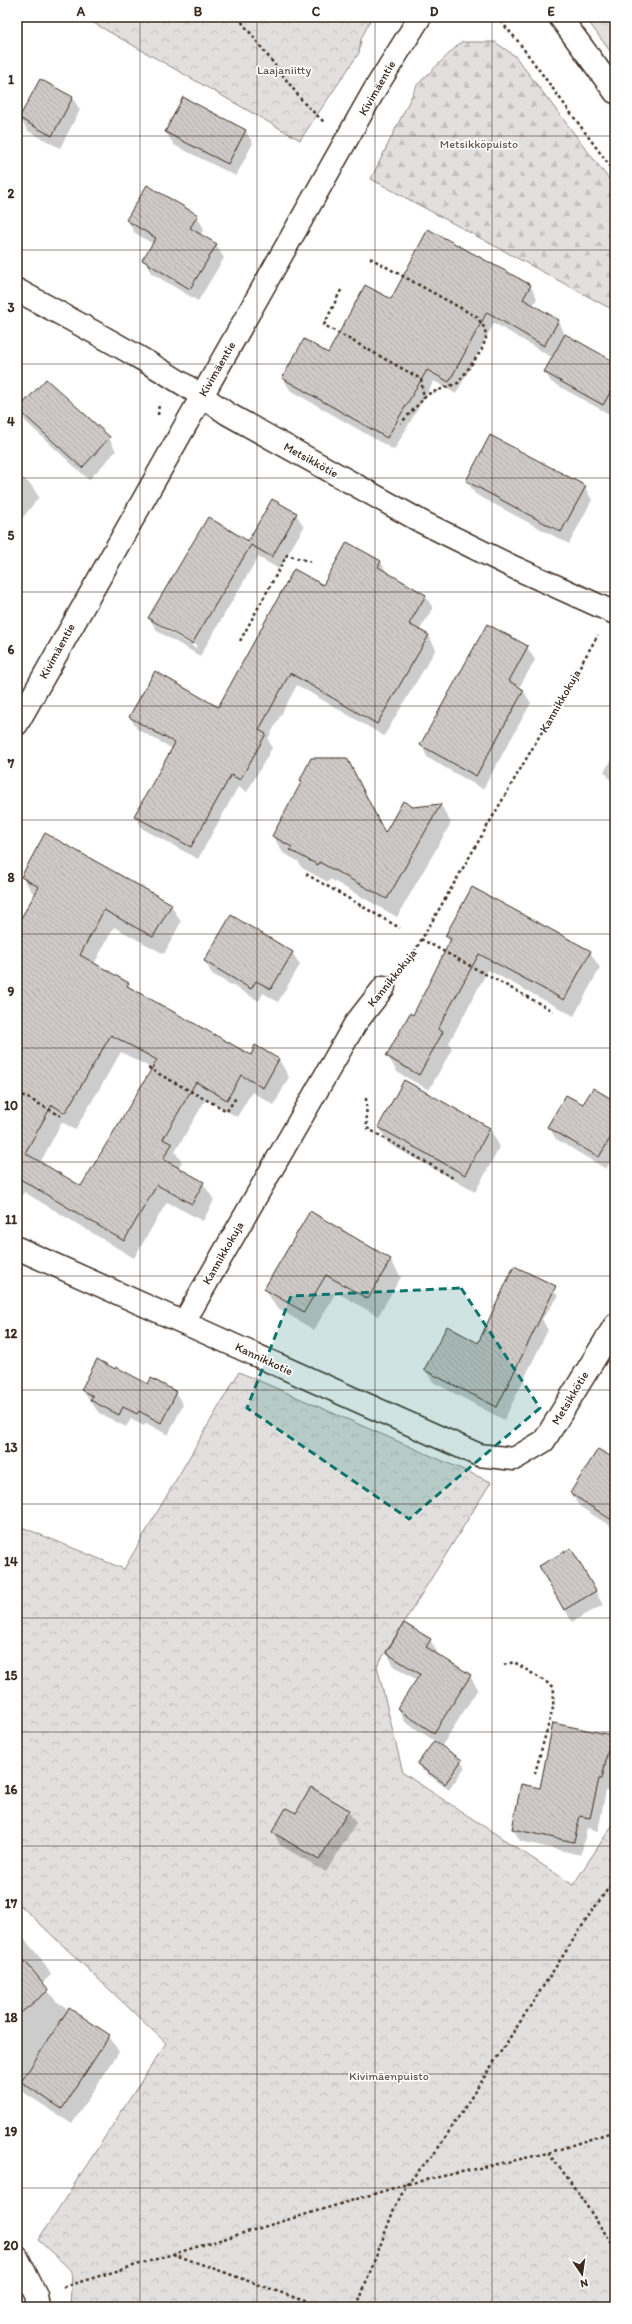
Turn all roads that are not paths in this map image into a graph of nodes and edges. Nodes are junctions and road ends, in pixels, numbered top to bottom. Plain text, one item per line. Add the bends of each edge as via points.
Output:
1 (420, 17) edge
2 (560, 17) edge
3 (615, 92) edge
4 (17, 290) edge
5 (202, 395) junction
6 (613, 613) edge
7 (17, 724) edge
8 (384, 987) road end
9 (17, 1248) edge
10 (184, 1322) junction
11 (615, 1325) edge
12 (514, 1459) joint
13 (17, 2257) edge
14 (37, 2301) edge

1 - 5 street, Kivimäentie via 375,89
2 - 3 street
4 - 5 street, Metsikkötie via 120,346
5 - 6 street, Metsikkötie via 228,414 422,522
5 - 7 street, Kivimäentie
8 - 10 street, Kannikkokuja via 355,1024
9 - 10 street, Kannikkotie
10 - 12 street, Kannikkotie via 478,1455
11 - 12 street, Metsikkötie via 544,1441
13 - 14 street

